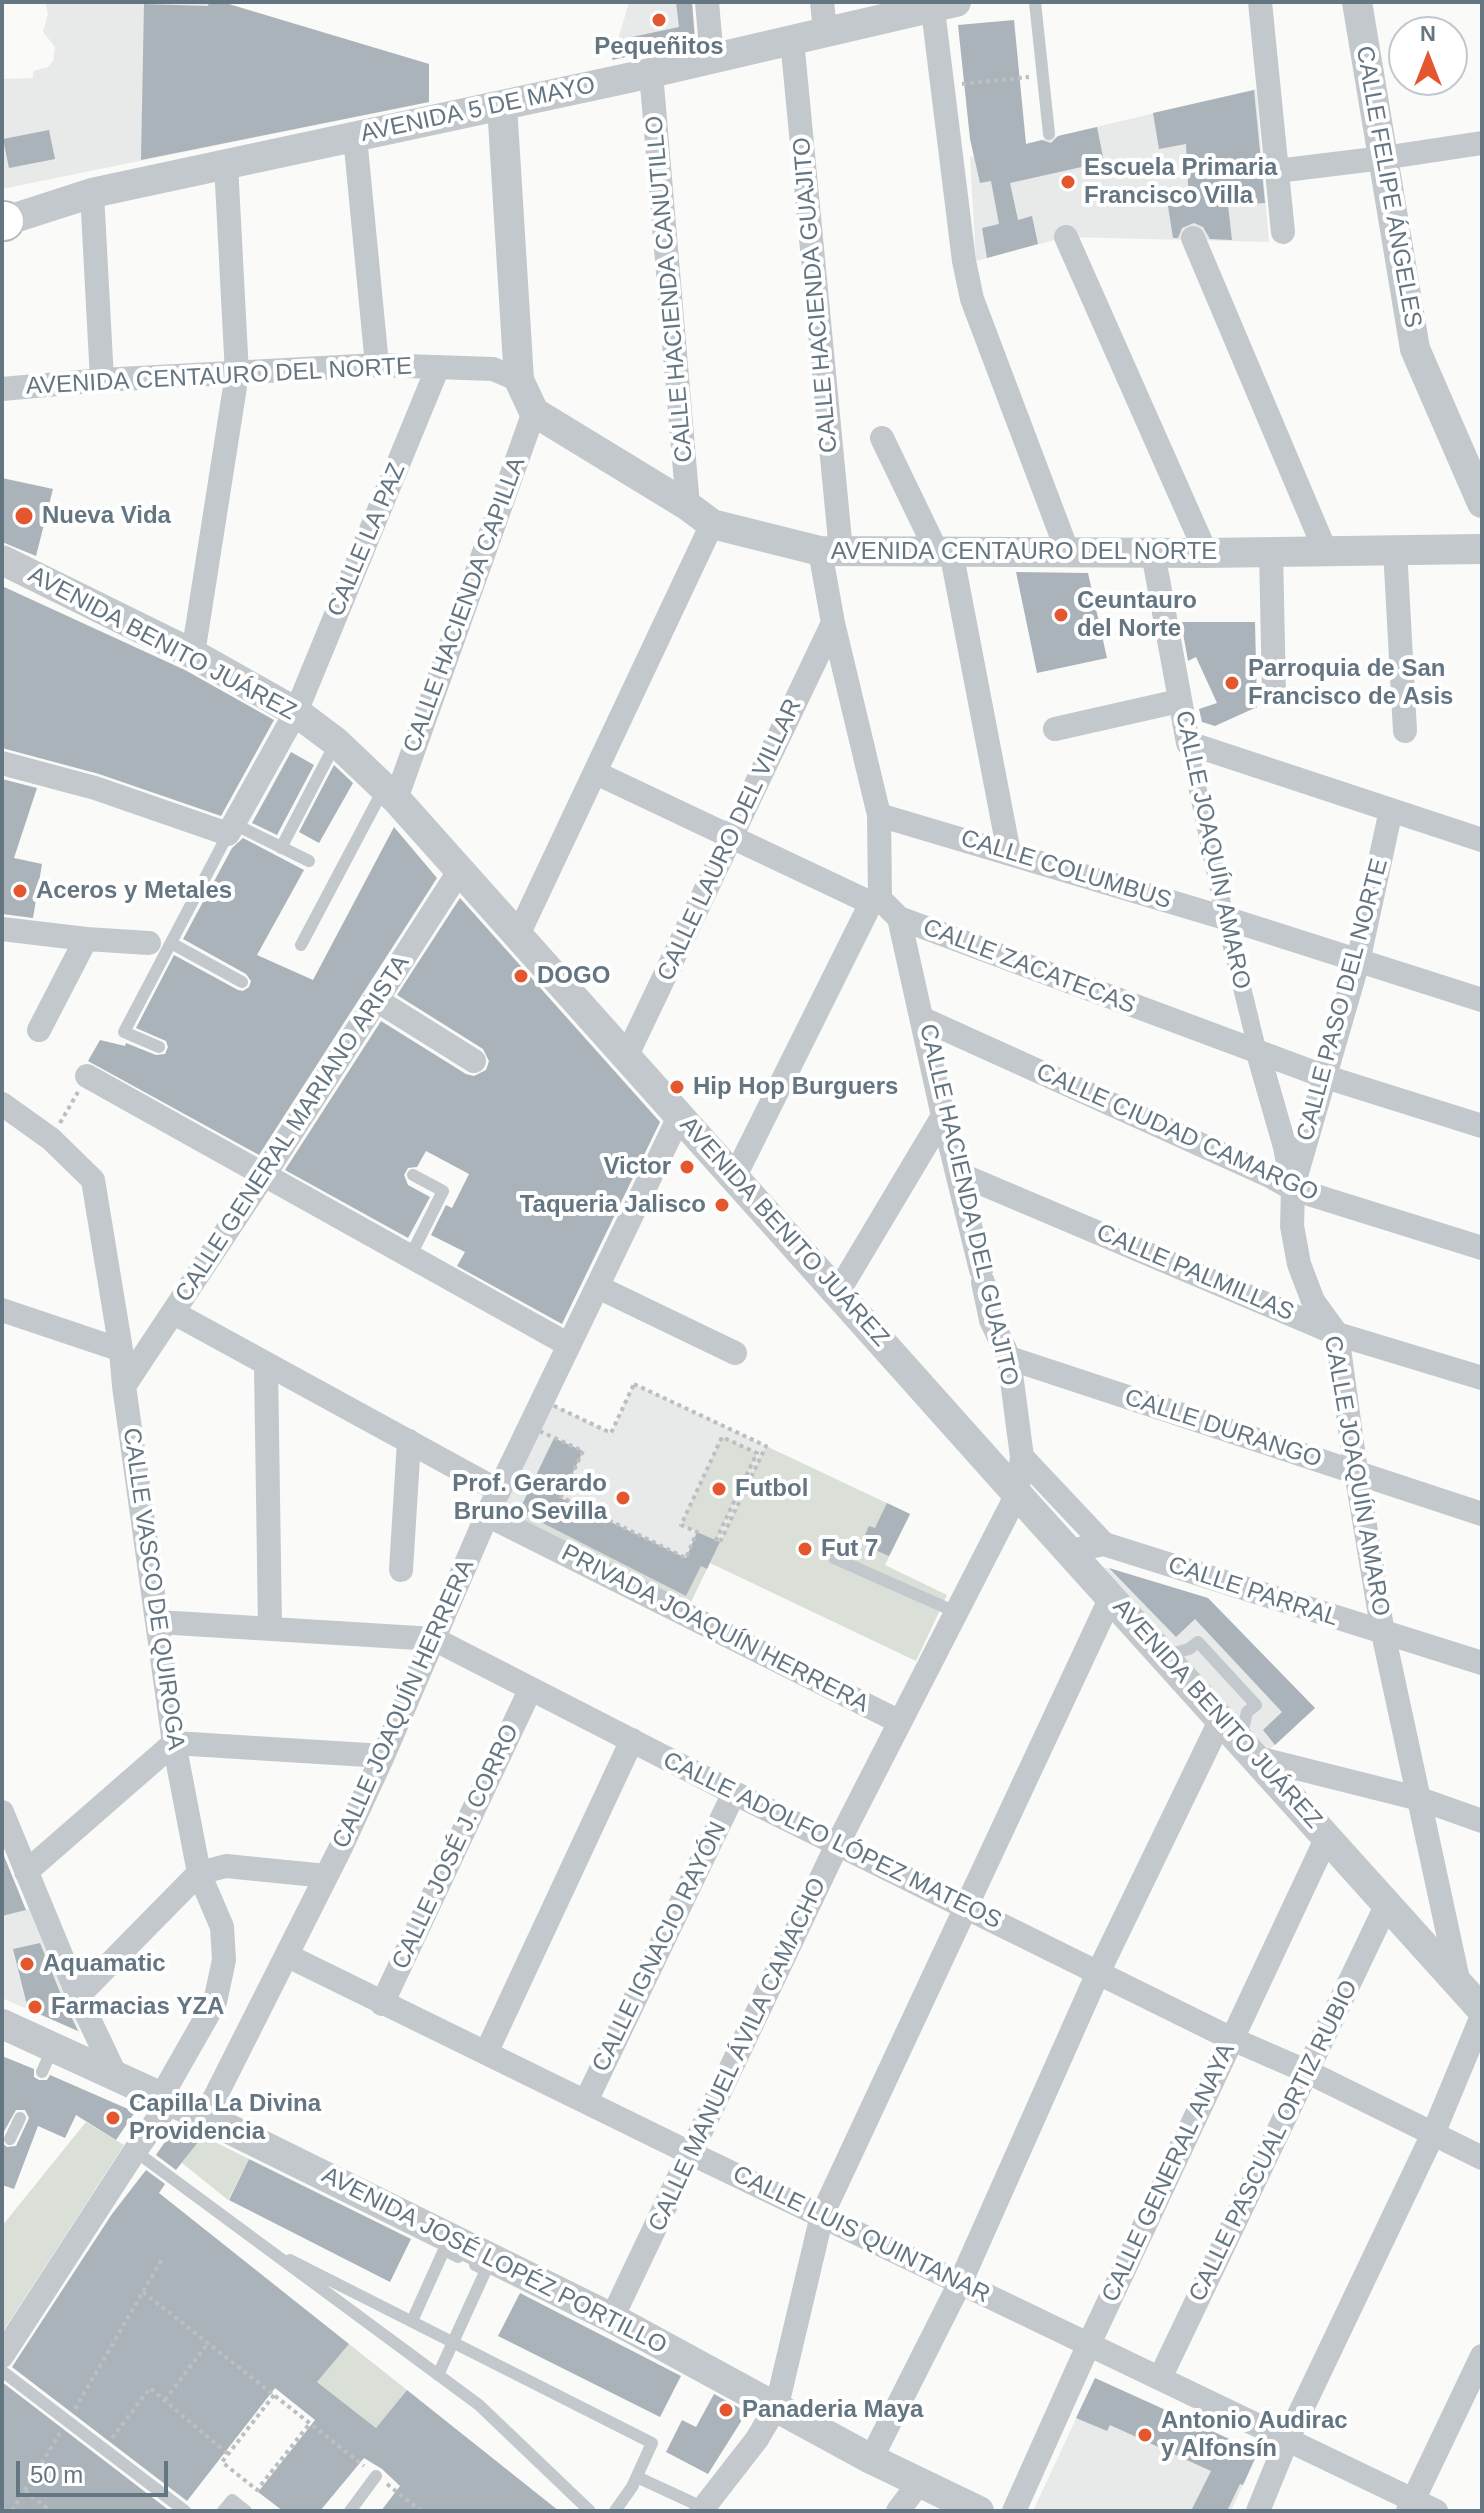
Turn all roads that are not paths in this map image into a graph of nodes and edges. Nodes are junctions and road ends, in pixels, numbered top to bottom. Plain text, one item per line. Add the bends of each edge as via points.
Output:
1 (707, 2) edge
2 (1035, 2) edge
3 (1260, 2) edge
4 (1357, 2) edge
5 (940, 4) edge
6 (824, 16) edge
7 (792, 40) junction
8 (712, 59) junction
9 (651, 73) junction
10 (502, 105) junction
11 (1049, 134) dead end
12 (355, 137) junction
13 (1482, 143) edge
14 (1383, 158) junction
15 (226, 164) junction
16 (1277, 171) junction
17 (92, 193) junction
18 (3, 221) edge
19 (1283, 232) dead end
20 (1066, 237) dead end
21 (1193, 238) dead end
22 (377, 365) junction
23 (438, 367) junction
24 (237, 374) junction
25 (102, 380) junction
26 (519, 380) junction
27 (2, 389) edge
28 (534, 412) junction
29 (882, 438) dead end
30 (1482, 503) edge
31 (688, 506) junction
32 (712, 524) junction
33 (1395, 549) junction
34 (1482, 549) edge
35 (1325, 550) junction
36 (830, 551) junction
37 (943, 551) junction
38 (1271, 551) junction
39 (1068, 553) junction
40 (1153, 553) junction
41 (1206, 553) junction
42 (2, 560) edge
43 (833, 623) junction
44 (193, 654) junction
45 (1274, 694) dead end
46 (1179, 701) junction
47 (296, 712) junction
48 (1055, 729) dead end
49 (1405, 731) dead end
50 (336, 742) junction
51 (1188, 743) junction
52 (2, 763) edge
53 (596, 773) junction
54 (390, 793) junction
55 (1391, 810) junction
56 (879, 815) junction
57 (231, 829) junction
58 (731, 837) junction
59 (1482, 840) edge
60 (281, 848) junction
61 (1009, 853) junction
62 (309, 861) dead end
63 (460, 870) junction
64 (875, 901) junction
65 (899, 918) junction
66 (1225, 918) junction
67 (2, 929) edge
68 (519, 933) junction
69 (86, 939) junction
70 (160, 943) junction
71 (301, 945) dead end
72 (1358, 962) junction
73 (242, 982) dead end
74 (375, 999) junction
75 (1482, 1000) edge
76 (923, 1019) junction
77 (39, 1030) dead end
78 (159, 1047) dead end
79 (1258, 1053) junction
80 (626, 1057) junction
81 (474, 1061) dead end
82 (87, 1076) road end
83 (1326, 1077) junction
84 (2, 1104) edge
85 (680, 1115) junction
86 (943, 1116) junction
87 (1482, 1126) edge
88 (957, 1173) junction
89 (264, 1175) junction
90 (413, 1175) dead end
91 (735, 1176) junction
92 (1293, 1189) junction
93 (1482, 1248) edge
94 (413, 1251) dead end
95 (598, 1287) junction
96 (838, 1292) junction
97 (2, 1310) edge
98 (174, 1313) junction
99 (1337, 1334) junction
100 (569, 1345) junction
101 (121, 1350) junction
102 (735, 1353) dead end
103 (1009, 1358) junction
104 (266, 1364) junction
105 (1482, 1378) edge
106 (124, 1386) junction
107 (409, 1441) junction
108 (1022, 1457) junction
109 (1356, 1472) junction
110 (499, 1491) junction
111 (1017, 1494) junction
112 (1482, 1514) edge
113 (487, 1515) junction
114 (1104, 1544) junction
115 (1069, 1551) junction
116 (834, 1558) dead end
117 (401, 1570) dead end
118 (1111, 1597) junction
119 (958, 1613) junction
120 (158, 1622) junction
121 (270, 1628) junction
122 (1383, 1633) junction
123 (434, 1639) junction
124 (1482, 1663) edge
125 (530, 1690) junction
126 (900, 1722) junction
127 (1240, 1739) junction
128 (632, 1740) junction
129 (174, 1743) junction
130 (383, 1756) junction
131 (734, 1793) junction
132 (1420, 1799) junction
133 (2, 1812) edge
134 (1482, 1821) edge
135 (1327, 1837) junction
136 (837, 1845) junction
137 (26, 1872) junction
138 (199, 1873) junction
139 (326, 1876) junction
140 (1387, 1904) junction
141 (964, 1907) junction
142 (288, 1956) junction
143 (1098, 1973) junction
144 (1459, 1984) junction
145 (78, 1996) junction
146 (382, 2004) junction
147 (1482, 2013) edge
148 (2, 2024) edge
149 (1232, 2039) junction
150 (486, 2053) junction
151 (1308, 2072) junction
152 (116, 2076) junction
153 (166, 2100) junction
154 (586, 2101) junction
155 (205, 2117) junction
156 (20, 2118) dead end
157 (1433, 2134) junction
158 (10, 2139) dead end
159 (135, 2151) junction
160 (692, 2154) junction
161 (1482, 2158) edge
162 (822, 2215) junction
163 (259, 2244) junction
164 (961, 2281) junction
165 (612, 2318) junction
166 (412, 2321) junction
167 (453, 2342) junction
168 (1088, 2346) junction
169 (2, 2356) edge
170 (1482, 2356) edge
171 (2, 2371) edge
172 (438, 2375) junction
173 (1160, 2378) junction
174 (777, 2405) junction
175 (1287, 2440) junction
176 (871, 2459) junction
177 (376, 2476) road end
178 (637, 2477) junction
179 (919, 2483) junction
180 (1411, 2506) edge
181 (704, 2510) edge
182 (185, 2511) edge
183 (223, 2511) edge
184 (246, 2511) edge
185 (350, 2511) edge
186 (590, 2511) edge
187 (615, 2511) edge
188 (898, 2511) edge
189 (979, 2511) edge
190 (1014, 2511) edge
191 (1258, 2511) edge
192 (1436, 2511) edge

1 - 8 street
2 - 11 lane
3 - 16 street
4 - 14 street, CALLE FELIPE ÁNGELES
5 - 6 street, AVENIDA 5 DE MAYO
5 - 39 street via 944,86 972,299
6 - 7 street, AVENIDA 5 DE MAYO
7 - 8 street, AVENIDA 5 DE MAYO
7 - 36 street, CALLE HACIENDA GUAJITO
8 - 9 street, AVENIDA 5 DE MAYO
9 - 10 street, AVENIDA 5 DE MAYO
9 - 31 street, CALLE HACIENDA CANUTILLO
10 - 12 street, AVENIDA 5 DE MAYO
10 - 26 street
12 - 15 street, AVENIDA 5 DE MAYO
12 - 22 street
13 - 14 street
14 - 16 street
14 - 30 street, CALLE FELIPE ÁNGELES via 1415,349
15 - 17 street, AVENIDA 5 DE MAYO
15 - 24 street
16 - 19 street
17 - 18 street, AVENIDA 5 DE MAYO
17 - 25 street
20 - 41 street
21 - 35 street
22 - 23 street, AVENIDA CENTAURO DEL NORTE
22 - 24 street, AVENIDA CENTAURO DEL NORTE
23 - 26 street, AVENIDA CENTAURO DEL NORTE via 493,369
23 - 47 street, CALLE LA PAZ
24 - 25 street, AVENIDA CENTAURO DEL NORTE
24 - 44 street
25 - 27 street, AVENIDA CENTAURO DEL NORTE
26 - 28 street
28 - 31 street, AVENIDA CENTAURO DEL NORTE
28 - 54 street, CALLE HACIENDA CAPILLA
29 - 37 street
31 - 32 street, AVENIDA CENTAURO DEL NORTE
32 - 36 street, AVENIDA CENTAURO DEL NORTE
32 - 53 street
33 - 34 street, AVENIDA CENTAURO DEL NORTE
33 - 35 street, AVENIDA CENTAURO DEL NORTE
33 - 49 street
35 - 38 street, AVENIDA CENTAURO DEL NORTE
36 - 37 street, AVENIDA CENTAURO DEL NORTE
36 - 43 street
37 - 39 street, AVENIDA CENTAURO DEL NORTE
37 - 61 street
38 - 41 street, AVENIDA CENTAURO DEL NORTE
38 - 45 street
39 - 40 street, AVENIDA CENTAURO DEL NORTE
40 - 41 street, AVENIDA CENTAURO DEL NORTE
40 - 46 street, CALLE JOAQUÍN AMARO
42 - 44 street, AVENIDA BENITO JUÁREZ
43 - 56 street
43 - 58 street, CALLE LAURO DEL VILLAR
44 - 47 street, AVENIDA BENITO JUÁREZ
46 - 48 street
46 - 51 street, CALLE JOAQUÍN AMARO
47 - 50 street, AVENIDA BENITO JUÁREZ
47 - 57 street, CALLE LA PAZ
50 - 54 street, AVENIDA BENITO JUÁREZ
50 - 60 lane
51 - 55 street
51 - 66 street, CALLE JOAQUÍN AMARO
52 - 57 street
53 - 58 street, CALLE ZACATECAS
53 - 68 street
54 - 63 street, AVENIDA BENITO JUÁREZ
54 - 71 lane
55 - 59 street
55 - 72 street, CALLE PASO DEL NORTE
56 - 61 street, CALLE COLUMBUS
56 - 64 street
57 - 60 lane
57 - 70 lane via 196,895
58 - 64 street, CALLE ZACATECAS
58 - 80 street, CALLE LAURO DEL VILLAR
60 - 62 lane
61 - 66 street, CALLE COLUMBUS
63 - 68 street, AVENIDA BENITO JUÁREZ
63 - 74 street, CALLE GENERAL MARIANO ARISTA
64 - 65 street, CALLE ZACATECAS
64 - 91 street
65 - 76 street, CALLE HACIENDA DEL GUAJITO
65 - 79 street, CALLE ZACATECAS
66 - 72 street, CALLE COLUMBUS
66 - 79 street, CALLE JOAQUÍN AMARO
67 - 69 street
68 - 80 street, AVENIDA BENITO JUÁREZ
69 - 70 street
69 - 77 street
70 - 73 lane
70 - 78 lane via 124,1032
72 - 75 street, CALLE COLUMBUS
72 - 83 street, CALLE PASO DEL NORTE
74 - 81 street
74 - 89 street, CALLE GENERAL MARIANO ARISTA
76 - 86 street, CALLE HACIENDA DEL GUAJITO
76 - 92 street, CALLE CIUDAD CAMARGO
79 - 83 street, CALLE ZACATECAS
79 - 92 street, CALLE JOAQUÍN AMARO
80 - 85 street, AVENIDA BENITO JUÁREZ
82 - 89 street
83 - 87 street, CALLE ZACATECAS
83 - 92 street, CALLE PASO DEL NORTE
84 - 101 street, CALLE VASCO DE QUIROGA via 51,1139 93,1180
85 - 91 street, AVENIDA BENITO JUÁREZ
85 - 95 street, CALLE JOAQUÍN HERRERA
86 - 88 street, CALLE HACIENDA DEL GUAJITO
86 - 96 street
88 - 99 street, CALLE PALMILLAS
88 - 103 street, CALLE HACIENDA DEL GUAJITO via 991,1320
89 - 98 street, CALLE GENERAL MARIANO ARISTA
89 - 100 street
90 - 94 lane via 443,1191
91 - 96 street, AVENIDA BENITO JUÁREZ
92 - 93 street, CALLE CIUDAD CAMARGO
92 - 99 street, CALLE JOAQUÍN AMARO via 1299,1264 1313,1301
95 - 100 street, CALLE JOAQUÍN HERRERA
95 - 102 street
96 - 111 street, AVENIDA BENITO JUÁREZ
97 - 101 street
98 - 104 street
98 - 106 street, CALLE GENERAL MARIANO ARISTA
99 - 105 street, CALLE PALMILLAS
99 - 109 street, CALLE JOAQUÍN AMARO
100 - 110 street, CALLE JOAQUÍN HERRERA
101 - 106 street, CALLE VASCO DE QUIROGA
103 - 108 street, CALLE HACIENDA DEL GUAJITO
103 - 109 street, CALLE DURANGO
104 - 107 street
104 - 121 street
106 - 120 street, CALLE VASCO DE QUIROGA
107 - 110 street
107 - 117 street
108 - 111 street, CALLE HACIENDA DEL GUAJITO
108 - 114 street
109 - 112 street, CALLE DURANGO
109 - 122 street, CALLE JOAQUÍN AMARO
110 - 113 street, CALLE JOAQUÍN HERRERA
111 - 115 street, AVENIDA BENITO JUÁREZ
111 - 119 street, CALLE MANUEL ÁVILA CAMACHO
113 - 123 street, CALLE JOAQUÍN HERRERA
113 - 126 street, PRIVADA JOAQUÍN HERRERA
114 - 115 street, CALLE PARRAL
114 - 122 street, CALLE PARRAL
115 - 118 street, AVENIDA BENITO JUÁREZ
116 - 119 lane
118 - 127 street, AVENIDA BENITO JUÁREZ
118 - 141 street
119 - 126 street, CALLE MANUEL ÁVILA CAMACHO
120 - 121 street, CALLE ADOLFO LÓPEZ MATEOS
120 - 129 street, CALLE VASCO DE QUIROGA
121 - 123 street, CALLE ADOLFO LÓPEZ MATEOS
122 - 124 street, CALLE PARRAL
122 - 132 street, CALLE JOAQUÍN AMARO
123 - 125 street, CALLE ADOLFO LÓPEZ MATEOS
123 - 130 street, CALLE JOAQUÍN HERRERA
125 - 128 street, CALLE ADOLFO LÓPEZ MATEOS
125 - 146 street, CALLE JOSÉ J. CORRO
126 - 136 street, CALLE MANUEL ÁVILA CAMACHO
127 - 132 street
127 - 135 street, AVENIDA BENITO JUÁREZ
127 - 143 street
128 - 131 street, CALLE ADOLFO LÓPEZ MATEOS
128 - 150 street
129 - 130 street
129 - 137 street
129 - 138 street, CALLE VASCO DE QUIROGA
130 - 139 street, CALLE JOAQUÍN HERRERA
131 - 136 street, CALLE ADOLFO LÓPEZ MATEOS
131 - 154 street, CALLE IGNACIO RAYÓN
132 - 134 street
132 - 144 street, CALLE JOAQUÍN AMARO
133 - 137 street
135 - 140 street, AVENIDA BENITO JUÁREZ
135 - 149 street, CALLE GENERAL ANAYA
136 - 141 street, CALLE ADOLFO LÓPEZ MATEOS
136 - 160 street, CALLE MANUEL ÁVILA CAMACHO
137 - 145 street
138 - 139 street via 226,1866
138 - 145 street
138 - 153 street, CALLE VASCO DE QUIROGA via 222,1927 224,1960 215,2002
139 - 142 street, CALLE JOAQUÍN HERRERA
140 - 144 street, AVENIDA BENITO JUÁREZ
140 - 151 street, CALLE PASCUAL ORTIZ RUBIO
141 - 143 street, CALLE ADOLFO LÓPEZ MATEOS
141 - 162 street
142 - 146 street, CALLE LUIS QUINTANAR
142 - 155 street, CALLE JOAQUÍN HERRERA
143 - 149 street, CALLE ADOLFO LÓPEZ MATEOS
143 - 164 street
144 - 147 street, AVENIDA BENITO JUÁREZ
145 - 152 street
146 - 150 street, CALLE LUIS QUINTANAR
147 - 157 street
148 - 152 street, AVENIDA JOSÉ LOPÉZ PORTILLO via 48,2059
149 - 151 street, CALLE ADOLFO LÓPEZ MATEOS
149 - 168 street, CALLE GENERAL ANAYA
150 - 154 street, CALLE LUIS QUINTANAR
151 - 157 street, CALLE ADOLFO LÓPEZ MATEOS
151 - 173 street, CALLE PASCUAL ORTIZ RUBIO
152 - 153 street, AVENIDA JOSÉ LOPÉZ PORTILLO
153 - 155 street, AVENIDA JOSÉ LOPÉZ PORTILLO
153 - 159 street
154 - 160 street, CALLE LUIS QUINTANAR
155 - 165 street, AVENIDA JOSÉ LOPÉZ PORTILLO
156 - 158 lane
157 - 161 street, CALLE ADOLFO LÓPEZ MATEOS
157 - 175 street
159 - 163 lane
159 - 169 street
160 - 162 street, CALLE LUIS QUINTANAR
160 - 165 street, CALLE MANUEL ÁVILA CAMACHO
162 - 164 street, CALLE LUIS QUINTANAR
162 - 174 street
163 - 166 lane
163 - 172 lane
164 - 168 street, CALLE LUIS QUINTANAR
164 - 176 street
165 - 174 street, AVENIDA JOSÉ LOPÉZ PORTILLO
166 - 167 lane
166 - 167 lane via 444,2250 486,2270
167 - 172 lane
167 - 178 lane via 652,2443
168 - 173 street, CALLE LUIS QUINTANAR
168 - 190 street, CALLE GENERAL ANAYA
170 - 180 street
171 - 182 lane
172 - 186 lane via 479,2405
173 - 175 street, CALLE LUIS QUINTANAR
174 - 176 street, AVENIDA JOSÉ LOPÉZ PORTILLO
174 - 181 street
175 - 180 street, CALLE LUIS QUINTANAR
175 - 191 street
176 - 179 street, AVENIDA JOSÉ LOPÉZ PORTILLO
177 - 185 lane
178 - 181 lane
178 - 187 lane
179 - 188 street
179 - 189 street, AVENIDA JOSÉ LOPÉZ PORTILLO
180 - 192 street, CALLE LUIS QUINTANAR
183 - 184 lane via 232,2500

